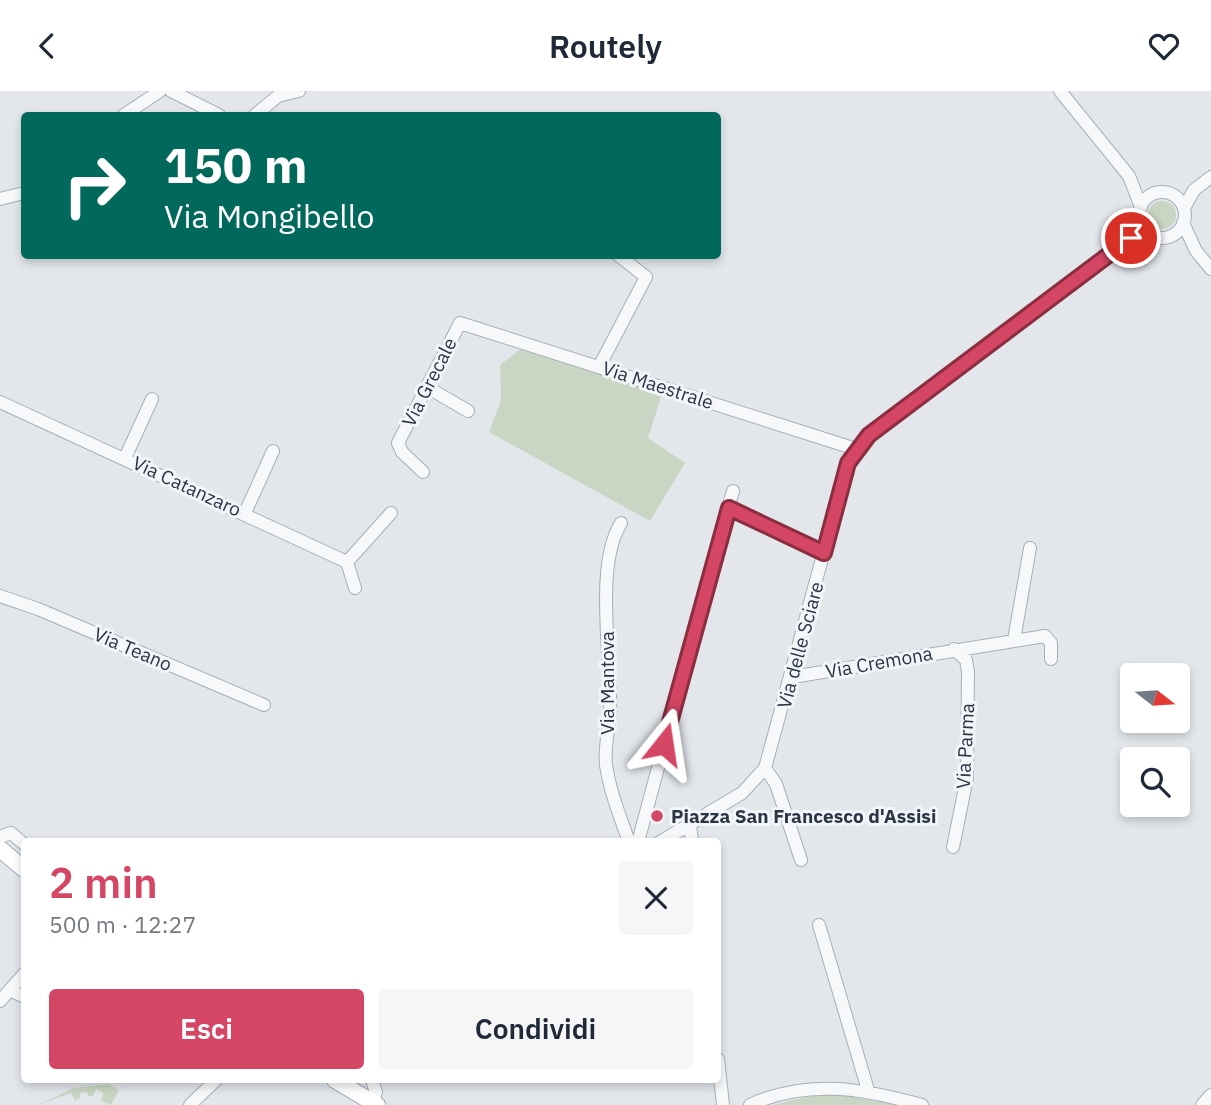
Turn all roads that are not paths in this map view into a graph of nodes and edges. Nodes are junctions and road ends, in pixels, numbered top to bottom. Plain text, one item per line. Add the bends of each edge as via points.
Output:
1 (160, 91) edge
2 (171, 91) edge
3 (299, 91) edge
4 (1060, 91) edge
5 (128, 112) edge
6 (213, 112) edge
7 (259, 112) edge
8 (1129, 176) junction
9 (1211, 177) edge
10 (1194, 190) junction
11 (1165, 193) junction
12 (21, 194) edge
13 (0, 199) edge
14 (1184, 208) junction
15 (1140, 212) junction
16 (1183, 223) junction
17 (1151, 235) junction
18 (1168, 237) junction
19 (1131, 238) junction
20 (1196, 251) junction
21 (623, 259) edge
22 (1211, 269) edge
23 (460, 323) joint
24 (600, 365) junction
25 (427, 387) junction
26 (152, 398) dead end
27 (0, 402) edge
28 (468, 411) dead end
29 (856, 449) junction
30 (273, 451) dead end
31 (125, 458) junction
32 (423, 472) dead end
33 (733, 491) dead end
34 (729, 508) junction
35 (245, 513) junction
36 (391, 513) dead end
37 (621, 523) dead end
38 (1030, 548) dead end
39 (824, 553) junction
40 (348, 562) junction
41 (355, 588) dead end
42 (0, 596) edge
43 (1014, 640) junction
44 (961, 648) junction
45 (1051, 659) dead end
46 (792, 677) junction
47 (264, 705) dead end
48 (765, 768) junction
49 (690, 825) junction
50 (0, 837) edge
51 (628, 838) edge
52 (639, 838) edge
53 (667, 838) edge
54 (692, 838) edge
55 (21, 842) edge
56 (953, 847) dead end
57 (0, 849) edge
58 (801, 860) dead end
59 (21, 866) edge
60 (819, 925) dead end
61 (21, 977) edge
62 (10, 990) junction
63 (21, 996) edge
64 (0, 1001) edge
65 (213, 1083) edge
66 (340, 1083) edge
67 (373, 1083) edge
68 (721, 1083) edge
69 (868, 1090) junction
70 (1211, 1095) edge
71 (375, 1104) edge
72 (190, 1105) edge
73 (723, 1105) edge
74 (751, 1105) edge
75 (922, 1105) edge
76 (1202, 1105) edge

1 - 5 street
2 - 6 street
3 - 7 street via 278,96
4 - 8 street
8 - 11 street via 1147,190
8 - 15 street
9 - 10 street
10 - 11 street
10 - 14 street
11 - 14 street
11 - 15 street via 1147,198
12 - 13 street
14 - 16 street
15 - 17 street via 1143,227
15 - 19 street
16 - 18 street
16 - 20 street
17 - 18 street
17 - 19 street, Via delle Sciare
18 - 20 street
19 - 29 street, Via delle Sciare
20 - 22 street
21 - 24 street via 646,277
23 - 24 street, Via Maestrale
23 - 25 street, Via Grecale
24 - 29 street, Via Maestrale
25 - 28 street
25 - 32 street, Via Grecale via 398,443
26 - 31 street
27 - 31 street, Via Catanzaro
29 - 39 street, Via delle Sciare via 848,463
30 - 35 street
31 - 35 street, Via Catanzaro
33 - 34 street
34 - 39 street
34 - 52 street
35 - 40 street, Via Catanzaro
36 - 40 street
37 - 51 street, Via Mantova via 609,549 606,762
38 - 43 street
39 - 46 street, Via delle Sciare
40 - 41 street
42 - 47 street, Via Teano
43 - 44 street, Via Cremona
43 - 45 street, Via Cremona via 1045,636 1051,643
44 - 46 street, Via Cremona
44 - 56 street, Via Parma via 966,660 967,778
46 - 48 street, Via delle Sciare
48 - 49 street, Via delle Sciare via 742,793
48 - 58 street via 776,784
49 - 53 street, Via delle Sciare
49 - 54 street
50 - 55 street via 11,834
57 - 59 main road
60 - 69 street
61 - 62 street
62 - 63 street
62 - 64 street
65 - 72 street
66 - 71 main road
67 - 71 street
68 - 73 street
69 - 74 street via 814,1088
69 - 75 street
70 - 76 street

